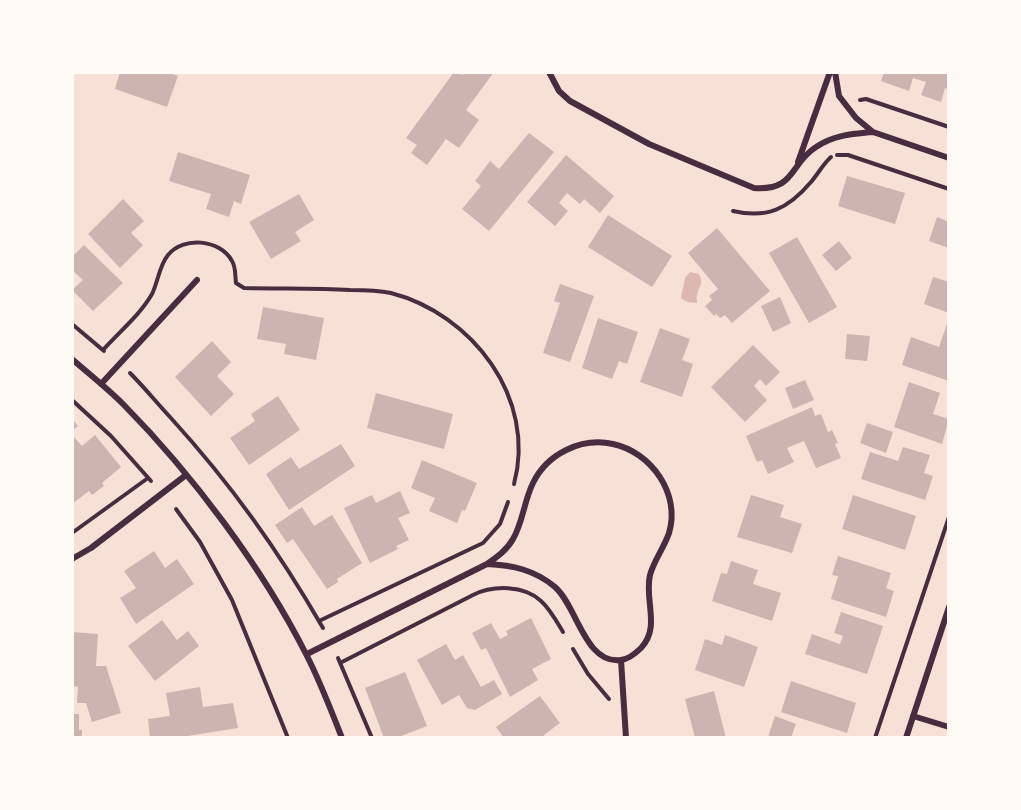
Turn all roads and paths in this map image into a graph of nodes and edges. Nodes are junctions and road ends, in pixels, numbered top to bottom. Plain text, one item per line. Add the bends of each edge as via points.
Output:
1 (549, 72) edge
2 (830, 72) edge
3 (835, 72) edge
4 (856, 101) dead end
5 (949, 127) edge
6 (873, 132) junction
7 (837, 155) dead end
8 (949, 158) edge
9 (794, 174) junction
10 (949, 189) edge
11 (197, 280) dead end
12 (72, 324) edge
13 (103, 350) junction
14 (72, 359) edge
15 (120, 364) junction
16 (101, 384) junction
17 (72, 400) edge
18 (186, 475) junction
19 (513, 489) dead end
20 (510, 497) dead end
21 (176, 509) dead end
22 (949, 517) edge
23 (72, 533) edge
24 (72, 559) edge
25 (487, 564) junction
26 (949, 607) edge
27 (318, 621) junction
28 (323, 628) dead end
29 (565, 635) dead end
30 (571, 645) dead end
31 (306, 654) junction
32 (338, 658) dead end
33 (621, 660) junction
34 (340, 663) junction
35 (914, 716) junction
36 (625, 717) junction
37 (949, 727) edge
38 (288, 738) edge
39 (342, 738) edge
40 (372, 738) edge
41 (626, 738) edge
42 (875, 738) edge
43 (906, 738) edge

1 - 9 street via 559,92 570,100 649,144 740,183 765,189
2 - 9 street
3 - 6 street via 839,96
4 - 5 path via 866,99
6 - 8 street
6 - 9 street via 833,137 813,148
7 - 10 path via 848,155
11 - 15 street
12 - 13 path
13 - 15 path
13 - 19 path via 146,303 168,255 185,244 200,242 226,253 241,287 376,291 405,298 456,324 490,360 512,408 517,432
14 - 16 street
15 - 16 street
15 - 27 path via 251,513
16 - 18 street
17 - 23 path via 149,479
18 - 24 street
18 - 31 street via 248,557
20 - 27 path via 500,524 483,543
21 - 38 path via 200,542 232,600
22 - 42 path
25 - 31 street
25 - 33 street via 517,567 547,581 564,597 592,648 600,655
25 - 33 street via 513,539 533,482 562,451 598,442 624,447 645,459 665,486 671,522 650,576 650,634 638,651
26 - 35 street
27 - 28 path
29 - 34 path via 534,595 516,589 491,589
30 - 36 path via 588,674
31 - 39 street
32 - 34 path
33 - 36 street
34 - 40 path
35 - 37 street
35 - 43 street
36 - 41 street

